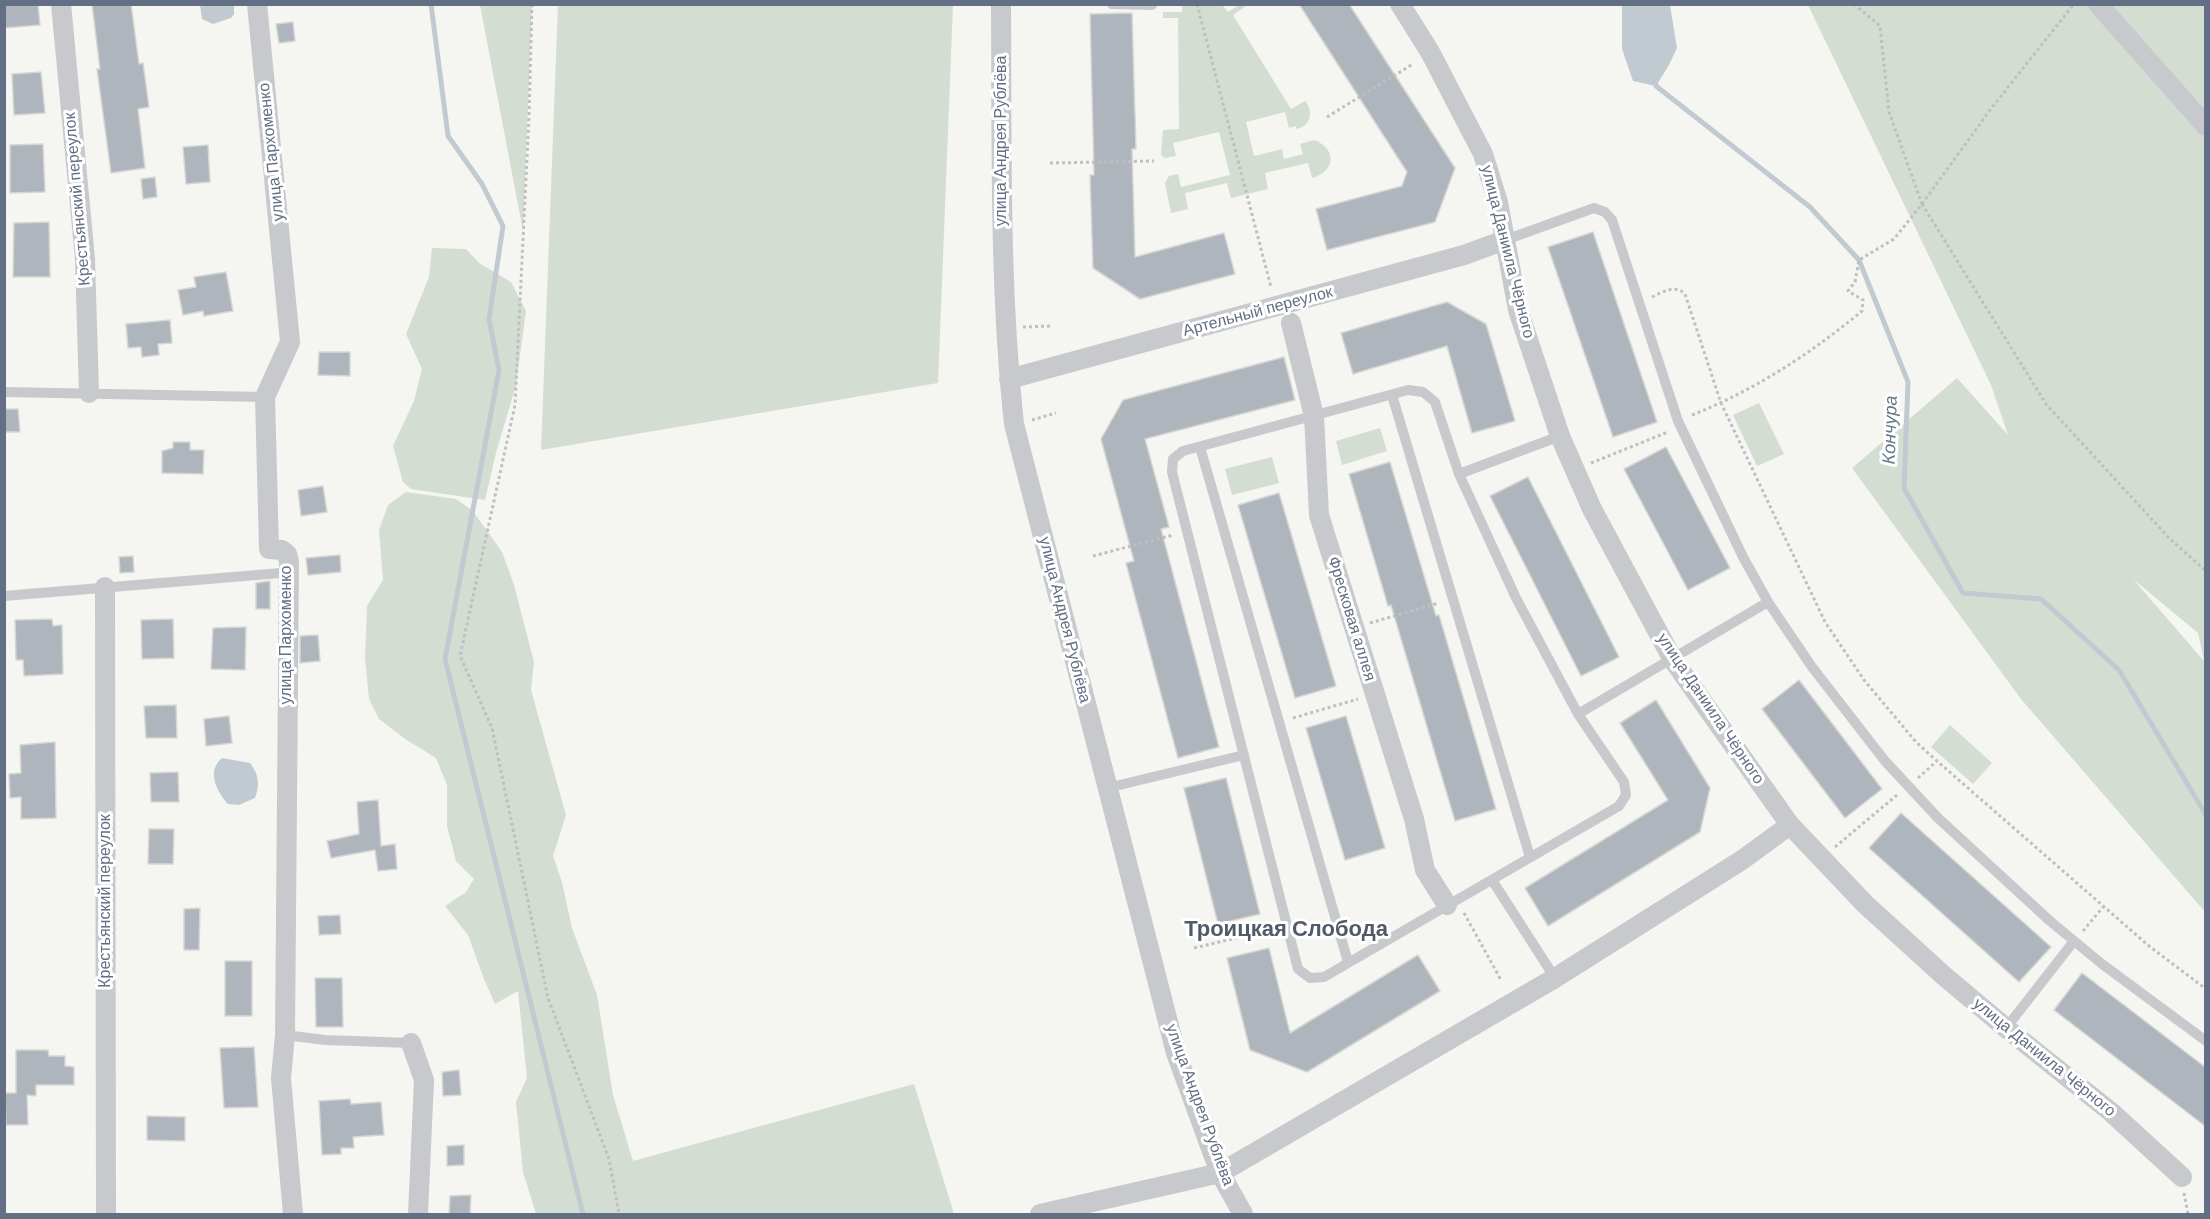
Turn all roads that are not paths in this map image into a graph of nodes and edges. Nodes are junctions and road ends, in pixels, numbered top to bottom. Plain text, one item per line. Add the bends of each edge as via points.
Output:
1 (61, 4) edge
2 (257, 4) edge
3 (1001, 4) edge
4 (1112, 4) edge
5 (1400, 4) edge
6 (2098, 4) edge
7 (1152, 5) edge
8 (2205, 126) edge
9 (1505, 240) junction
10 (1291, 323) dead end
11 (1009, 379) junction
12 (4, 392) edge
13 (89, 393) junction
14 (1392, 395) junction
15 (265, 397) junction
16 (1314, 416) junction
17 (1560, 436) junction
18 (1200, 447) junction
19 (1460, 474) junction
20 (289, 562) junction
21 (105, 587) junction
22 (4, 596) edge
23 (1768, 602) junction
24 (1673, 660) junction
25 (1578, 714) junction
26 (1244, 755) junction
27 (1107, 788) junction
28 (1790, 825) junction
29 (1530, 857) junction
30 (1492, 880) junction
31 (1452, 903) junction
32 (2074, 941) junction
33 (1348, 962) junction
34 (1555, 978) junction
35 (2006, 1028) junction
36 (285, 1035) junction
37 (2205, 1041) edge
38 (411, 1043) joint
39 (1220, 1173) junction
40 (2182, 1177) dead end
41 (106, 1215) edge
42 (293, 1215) edge
43 (418, 1215) edge
44 (1040, 1215) edge
45 (1243, 1215) edge

1 - 13 street, Крестьянский переулок via 85,259
2 - 15 street, улица Пархоменко via 290,342
3 - 11 street, улица Андрея Рублёва via 1003,258
4 - 7 lane
5 - 9 street, улица Даниила Чёрного via 1484,154
6 - 8 street
9 - 11 street, Артельный переулок via 1464,255
9 - 17 street, улица Даниила Чёрного via 1518,310
9 - 23 lane via 1594,208 1612,220 1680,424
10 - 16 street, Фресковая аллея
11 - 27 street, улица Андрея Рублёва via 1025,470
12 - 13 lane
13 - 15 lane
14 - 16 lane
14 - 19 lane via 1408,390 1423,392 1435,402
14 - 29 lane
15 - 20 street, улица Пархоменко via 269,549 282,550
16 - 18 lane
16 - 31 street, Фресковая аллея via 1319,515 1414,819 1425,870
17 - 19 lane
17 - 24 street, улица Даниила Чёрного via 1592,509
18 - 26 lane via 1183,451 1173,459 1172,472
18 - 33 lane
19 - 25 lane via 1516,598
20 - 21 lane via 281,573
20 - 36 street, улица Пархоменко
21 - 22 lane
21 - 41 street, Крестьянский переулок
23 - 24 lane
23 - 32 lane via 1884,761 1938,818
24 - 25 lane
24 - 28 street, улица Даниила Чёрного
25 - 29 lane via 1624,782 1626,795 1619,806
26 - 27 lane
26 - 33 lane via 1299,969 1310,978 1324,977
27 - 39 street, улица Андрея Рублёва via 1176,1053
28 - 34 street via 1743,860
28 - 35 street, улица Даниила Чёрного via 1865,904
29 - 30 lane
30 - 31 lane
30 - 34 lane
31 - 33 lane
32 - 35 lane
32 - 37 lane
34 - 39 street
35 - 40 street, улица Даниила Чёрного via 2111,1112
36 - 38 lane
36 - 42 street, улица Пархоменко via 281,1078
38 - 43 street via 424,1080
39 - 44 street
39 - 45 street, улица Андрея Рублёва

